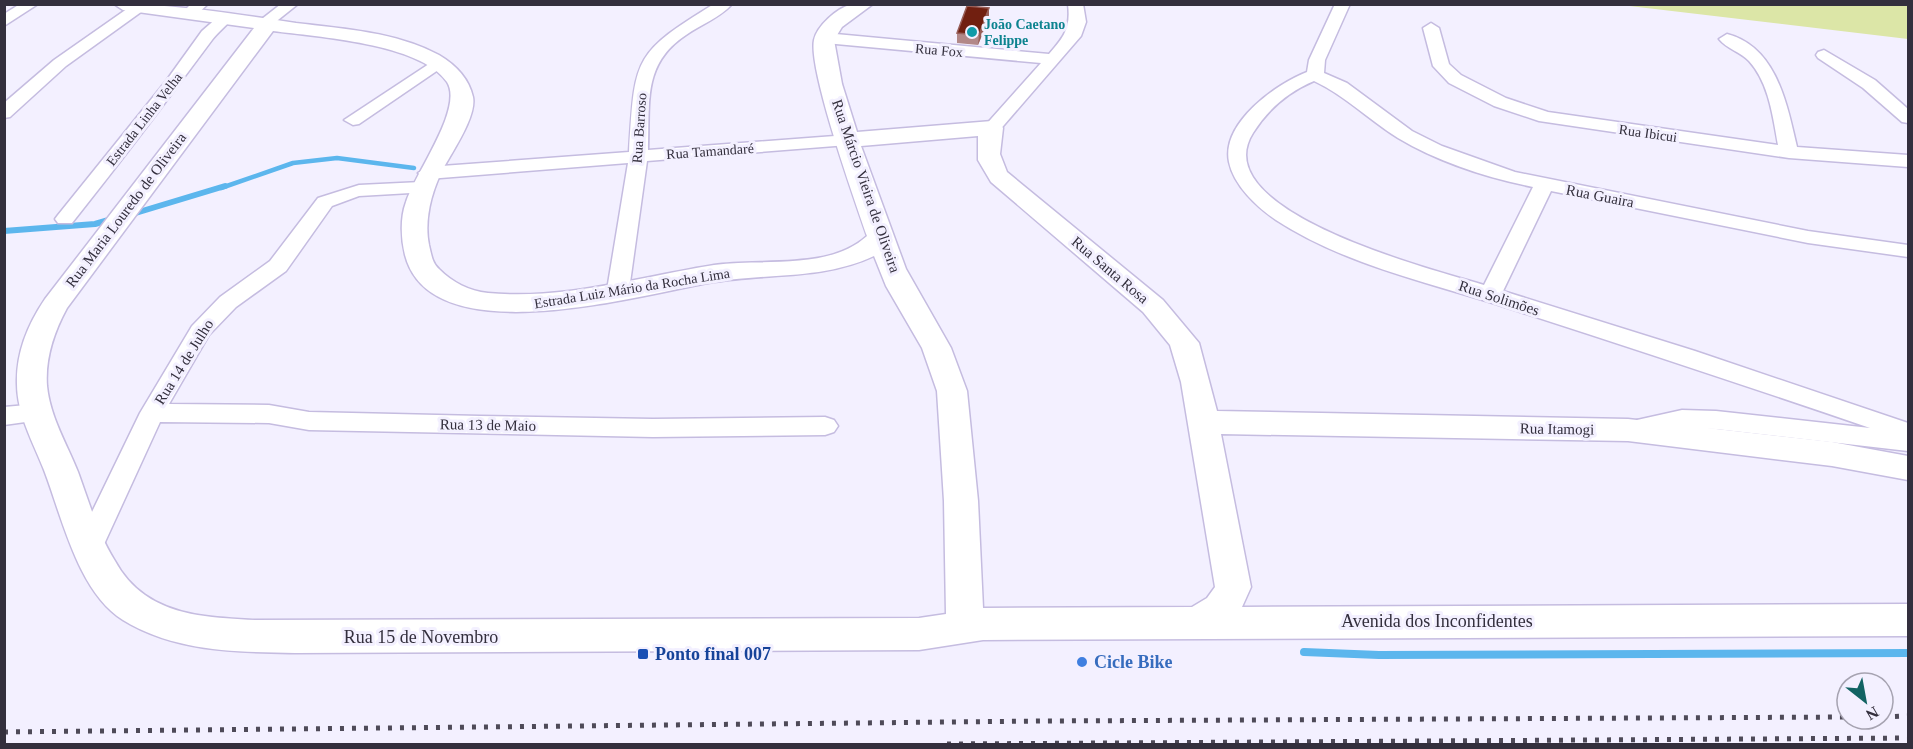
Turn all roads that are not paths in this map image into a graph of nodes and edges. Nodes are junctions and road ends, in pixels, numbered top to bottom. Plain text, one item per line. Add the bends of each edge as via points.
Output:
1 (31, 4) edge
2 (291, 4) edge
3 (725, 4) edge
4 (864, 4) edge
5 (1343, 4) edge
6 (1079, 5) edge
7 (131, 6) edge
8 (195, 9) edge
9 (223, 14) edge
10 (4, 21) edge
11 (265, 25) junction
12 (1431, 28) dead end
13 (825, 39) junction
14 (1727, 39) dead end
15 (1824, 55) dead end
16 (1053, 59) junction
17 (438, 63) junction
18 (1316, 75) junction
19 (4, 113) edge
20 (1908, 118) edge
21 (353, 120) dead end
22 (992, 128) junction
23 (848, 140) junction
24 (1789, 152) junction
25 (638, 156) junction
26 (1908, 161) edge
27 (425, 180) junction
28 (1544, 185) junction
29 (65, 219) dead end
30 (880, 238) junction
31 (1908, 251) edge
32 (828, 263) junction
33 (899, 285) junction
34 (618, 290) junction
35 (1490, 296) junction
36 (38, 413) junction
37 (152, 413) junction
38 (4, 416) edge
39 (1203, 422) junction
40 (825, 426) dead end
41 (1628, 430) junction
42 (1908, 432) edge
43 (1908, 442) edge
44 (1908, 468) edge
45 (90, 545) junction
46 (1233, 587) junction
47 (1908, 620) edge
48 (1198, 622) junction
49 (1286, 623) junction
50 (965, 627) junction

1 - 10 street
2 - 11 street
3 - 25 street, Rua Barroso via 679,32 659,48 648,64 642,82
4 - 13 main road via 841,18
5 - 18 street via 1317,60
6 - 16 street via 1076,30
7 - 8 main road, Estrada Luiz Mário da Rocha Lima
7 - 19 street
8 - 9 main road, Estrada Luiz Mário da Rocha Lima
9 - 11 main road, Estrada Luiz Mário da Rocha Lima
9 - 29 street, Estrada Linha Velha
11 - 17 main road, Estrada Luiz Mário da Rocha Lima via 386,41
11 - 36 main road, Rua Maria Louredo de Oliveira via 55,305 35,345 32,389
12 - 24 street, Rua Ibicui via 1437,55 1446,72 1467,87 1522,111 1570,123
13 - 16 street, Rua Fox
13 - 23 main road, Rua Márcio Vieira de Oliveira via 824,54
14 - 24 street via 1744,49 1761,67 1779,107
15 - 20 street via 1869,84
16 - 22 street
17 - 21 street
17 - 27 main road, Estrada Luiz Mário da Rocha Lima via 461,83 465,94 455,128
18 - 28 street, Rua Guaira via 1341,87 1381,119 1436,150
18 - 35 street, Rua Solimões via 1275,93 1250,120 1239,140 1236,157 1249,185 1273,209 1321,237
22 - 23 main road, Rua Tamandaré
22 - 39 main road, Rua Santa Rosa via 987,144 988,162 999,177 1145,299 1176,330 1188,355
23 - 25 street, Rua Tamandaré
23 - 30 main road, Rua Márcio Vieira de Oliveira
24 - 26 street, Rua Ibicui
25 - 27 street, Rua Tamandaré
25 - 34 street, Rua Barroso
27 - 34 main road, Estrada Luiz Mário da Rocha Lima via 414,231 417,251 425,271 445,291 478,302 520,305
27 - 37 street, Rua 14 de Julho via 358,191 325,202 278,266 228,302 200,330
28 - 31 street, Rua Guaira via 1808,237
28 - 35 street
30 - 32 main road, Estrada Luiz Mário da Rocha Lima via 866,252
30 - 33 main road, Rua Márcio Vieira de Oliveira
32 - 33 main road, Estrada Luiz Mário da Rocha Lima via 863,270
32 - 34 main road, Estrada Luiz Mário da Rocha Lima via 715,274
33 - 50 main road, Rua Márcio Vieira de Oliveira via 934,339 952,393 964,533
35 - 42 street, Rua Solimões
36 - 38 street
36 - 45 main road, Rua 15 de Novembro
37 - 40 street, Rua 13 de Maio via 269,414 309,421 480,425
37 - 45 street, Rua 14 de Julho
39 - 41 main road, Rua Itamogi
39 - 46 main road, Rua Santa Rosa
41 - 43 street, Rua Itamogi via 1683,418
41 - 44 main road via 1832,454
45 - 50 main road, Rua 15 de Novembro via 111,586 124,601 188,630 232,636 919,634
46 - 48 main road via 1222,608
46 - 49 main road via 1252,607
47 - 49 main road, Avenida dos Inconfidentes
48 - 49 main road, Avenida dos Inconfidentes
48 - 50 main road, Avenida dos Inconfidentes

